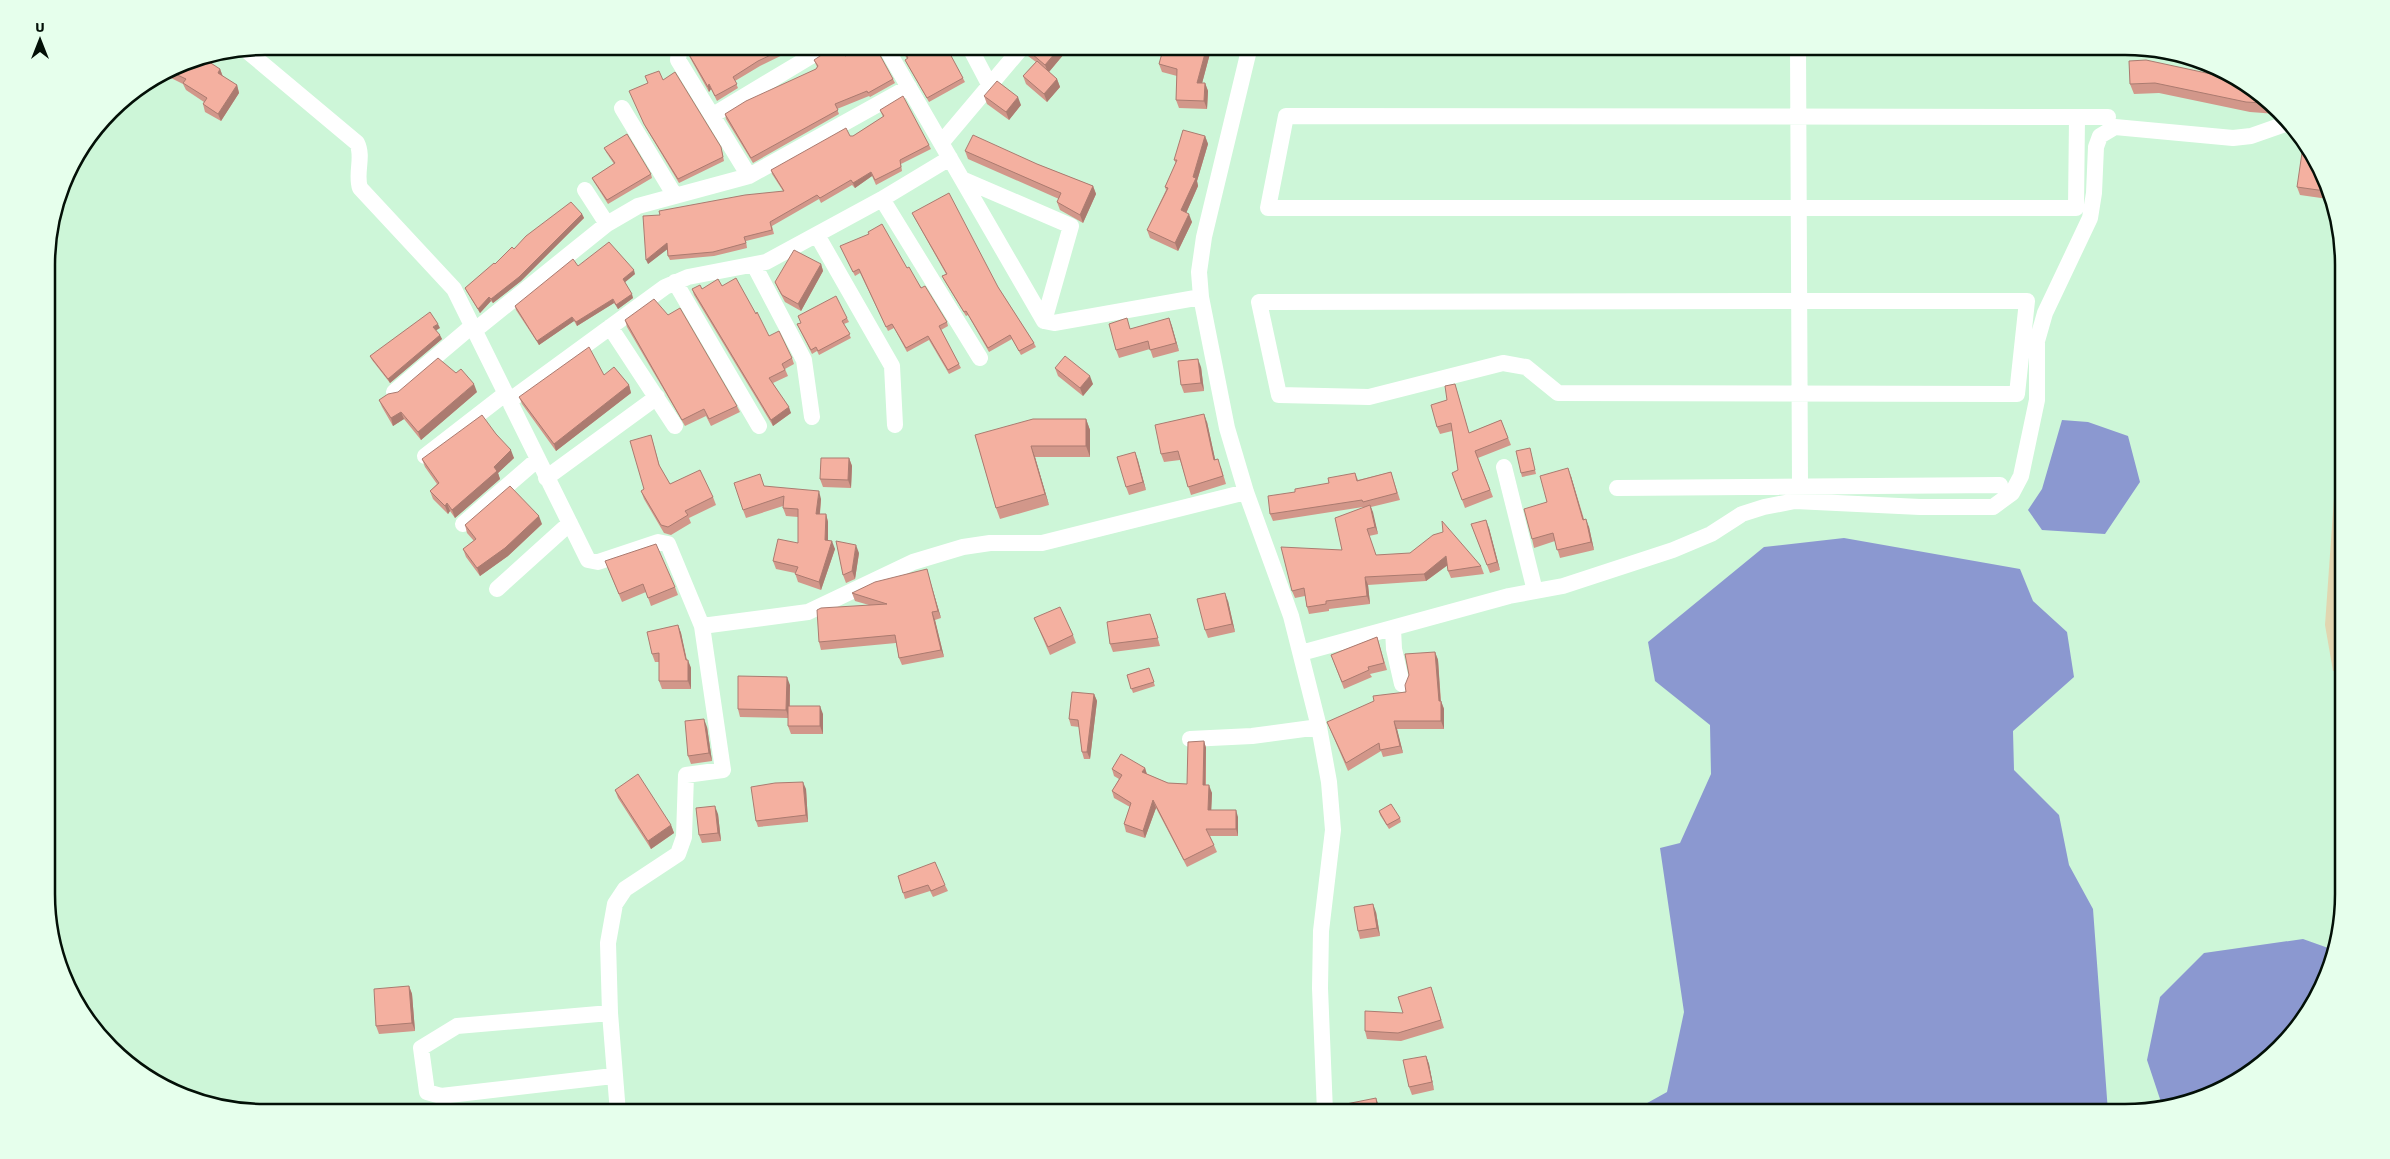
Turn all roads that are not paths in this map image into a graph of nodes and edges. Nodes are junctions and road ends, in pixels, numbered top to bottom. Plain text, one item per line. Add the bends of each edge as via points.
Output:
1 (252, 55) edge
2 (678, 55) edge
3 (813, 55) edge
4 (890, 55) edge
5 (974, 55) edge
6 (1016, 55) edge
7 (1248, 55) edge
8 (1798, 55) edge
9 (990, 86) junction
10 (908, 87) junction
11 (622, 108) dead end
12 (712, 115) junction
13 (1798, 117) junction
14 (2077, 117) junction
15 (2108, 117) dead end
16 (2282, 125) edge
17 (942, 142) junction
18 (950, 158) junction
19 (749, 176) junction
20 (962, 179) junction
21 (585, 190) dead end
22 (675, 196) junction
23 (882, 199) junction
24 (1799, 208) junction
25 (607, 224) junction
26 (817, 235) junction
27 (754, 265) junction
28 (675, 282) junction
29 (1201, 297) junction
30 (1799, 301) junction
31 (1044, 321) junction
32 (610, 327) junction
33 (473, 328) junction
34 (980, 358) dead end
35 (394, 392) edge
36 (1800, 393) junction
37 (507, 397) junction
38 (657, 397) junction
39 (812, 417) dead end
40 (894, 425) dead end
41 (675, 426) dead end
42 (759, 426) dead end
43 (425, 456) edge
44 (538, 459) junction
45 (1504, 467) dead end
46 (546, 478) junction
47 (2000, 485) dead end
48 (1800, 486) junction
49 (1617, 488) dead end
50 (1246, 492) junction
51 (570, 523) junction
52 (463, 524) edge
53 (497, 589) dead end
54 (1535, 591) junction
55 (702, 626) junction
56 (1393, 630) junction
57 (1301, 653) junction
58 (1402, 684) dead end
59 (1319, 727) junction
60 (1190, 739) dead end
61 (610, 1013) junction
62 (613, 1076) junction
63 (617, 1104) edge
64 (1326, 1104) edge

1 - 33 street via 358,143 360,188 454,290
2 - 12 street
3 - 12 street
4 - 10 street
5 - 9 street
6 - 9 street
7 - 29 street via 1204,237 1199,272
8 - 13 street
9 - 17 street
10 - 17 street
10 - 19 street
11 - 22 street
12 - 19 street
13 - 14 street
13 - 24 street
13 - 24 street via 1286,116 1268,208
14 - 15 street
14 - 24 street via 2076,208
16 - 54 street via 2251,136 2233,138 2114,127 2100,136 2096,147 2090,218 2045,313 2037,341 2037,400 2022,476 2012,493 1994,507 1795,501 1742,514 1711,534 1673,550 1563,586
17 - 18 street
18 - 20 street
18 - 23 street
19 - 22 street
20 - 31 street
20 - 31 street via 1071,226
21 - 25 street
22 - 25 street via 638,206
23 - 26 street
23 - 34 street
24 - 30 street
25 - 33 street
26 - 27 street
26 - 40 street via 892,366
27 - 28 street
27 - 39 street via 804,360
28 - 32 street
28 - 42 street
29 - 31 street via 1054,323
29 - 50 street via 1227,428
30 - 36 street
30 - 36 street via 2027,301 2017,394
30 - 36 street via 1259,302 1280,395 1369,397 1503,363 1526,367 1558,393
32 - 37 street
32 - 38 street
33 - 35 street
33 - 37 street
36 - 48 street
37 - 43 street
37 - 44 street
38 - 41 street
38 - 46 street
44 - 46 street
44 - 52 street
45 - 54 street
46 - 51 street
47 - 48 street
48 - 49 street
50 - 55 street via 1042,543 990,543 963,547 913,562 808,612
50 - 57 street
51 - 53 street
51 - 55 street via 584,556 592,562 658,542 668,544
54 - 56 street
55 - 61 street via 723,770 686,774 684,837 678,854 624,888 615,904 608,943
56 - 57 street
56 - 58 street
57 - 59 street
59 - 60 street via 1252,736
59 - 64 street via 1332,802 1333,830 1321,931 1320,988
61 - 62 street
61 - 62 street via 458,1026 421,1048 427,1092 441,1096
62 - 63 street

